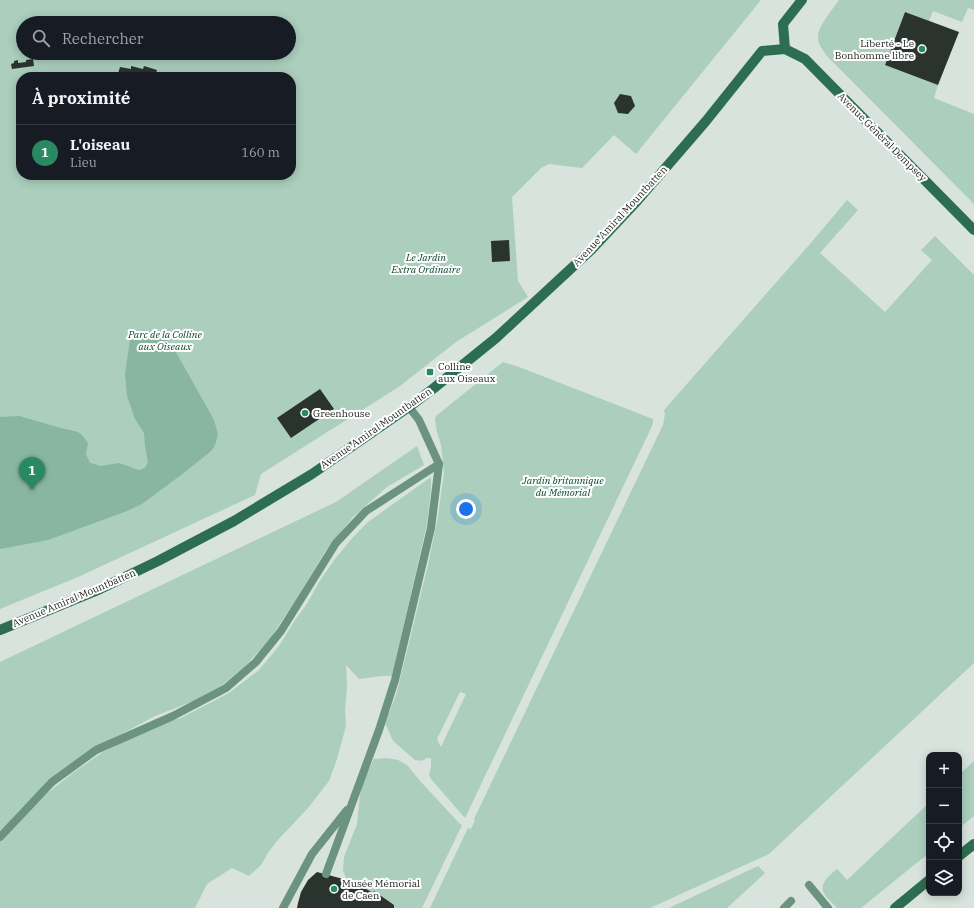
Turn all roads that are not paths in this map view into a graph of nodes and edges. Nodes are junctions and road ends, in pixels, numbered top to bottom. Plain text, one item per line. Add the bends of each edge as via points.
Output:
1 (802, 0) edge
2 (785, 49) junction
3 (974, 230) edge
4 (409, 407) junction
5 (439, 464) junction
6 (0, 630) edge
7 (352, 804) junction
8 (0, 837) edge
9 (974, 844) edge
10 (962, 854) edge
11 (326, 874) dead end
12 (926, 882) edge
13 (809, 885) dead end
14 (791, 901) dead end
15 (283, 908) edge
16 (784, 908) edge
17 (828, 908) edge
18 (894, 908) edge

1 - 2 street via 783,24
2 - 3 street, Avenue Général Dempsey via 805,59
2 - 4 street, Avenue Amiral Mountbatten via 762,51 706,122 591,250 496,338
4 - 5 lane via 419,420
4 - 6 street, Avenue Amiral Mountbatten via 312,474 234,521 100,589
5 - 7 lane via 431,528 395,680
5 - 8 lane via 366,511 336,543 281,631 256,662 226,688 173,716 96,750 52,782
7 - 11 lane
7 - 15 lane via 312,854
9 - 10 street
12 - 18 street
13 - 17 lane
14 - 16 lane

